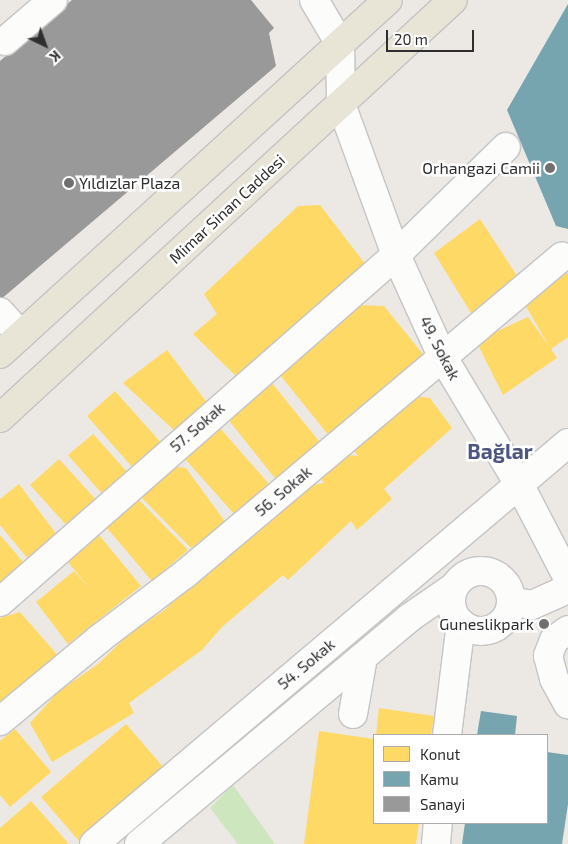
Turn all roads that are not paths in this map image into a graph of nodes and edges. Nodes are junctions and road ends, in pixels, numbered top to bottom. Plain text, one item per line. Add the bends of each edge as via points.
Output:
1 (53, 0) edge
2 (314, 0) edge
3 (388, 0) edge
4 (453, 0) edge
5 (5, 40) dead end
6 (340, 44) junction
7 (341, 104) junction
8 (506, 147) dead end
9 (396, 255) junction
10 (562, 257) dead end
11 (0, 312) edge
12 (21, 335) junction
13 (0, 354) edge
14 (442, 356) junction
15 (0, 418) edge
16 (568, 443) edge
17 (519, 484) junction
18 (568, 578) edge
19 (454, 587) junction
20 (568, 589) edge
21 (511, 601) junction
22 (0, 602) edge
23 (461, 623) junction
24 (568, 630) edge
25 (363, 657) junction
26 (568, 704) edge
27 (353, 714) dead end
28 (0, 721) edge
29 (448, 734) edge
30 (438, 824) edge
31 (94, 844) edge
32 (139, 844) edge
33 (436, 844) edge

1 - 5 street
2 - 6 street
3 - 6 main road
4 - 7 main road, Mimar Sinan Caddesi
6 - 7 street, 49. Sokak
6 - 12 main road
7 - 9 street, 49. Sokak
7 - 15 main road, Mimar Sinan Caddesi
8 - 9 street, 57. Sokak
9 - 14 street, 49. Sokak
9 - 22 street, 57. Sokak
10 - 14 street, 56. Sokak
11 - 12 street
12 - 13 main road
14 - 17 street, 49. Sokak
14 - 28 street, 56. Sokak via 185,574 99,639
16 - 17 street, 54. Sokak
17 - 18 street, 49. Sokak
17 - 31 street, 54. Sokak
19 - 21 street via 468,574 487,572 504,582
19 - 23 street via 451,607
19 - 25 street via 409,618
20 - 21 street via 532,605
21 - 23 street via 504,619 489,630 479,631
23 - 29 street
24 - 26 street via 554,640 548,656 554,679
25 - 27 street
25 - 32 street
30 - 33 street

